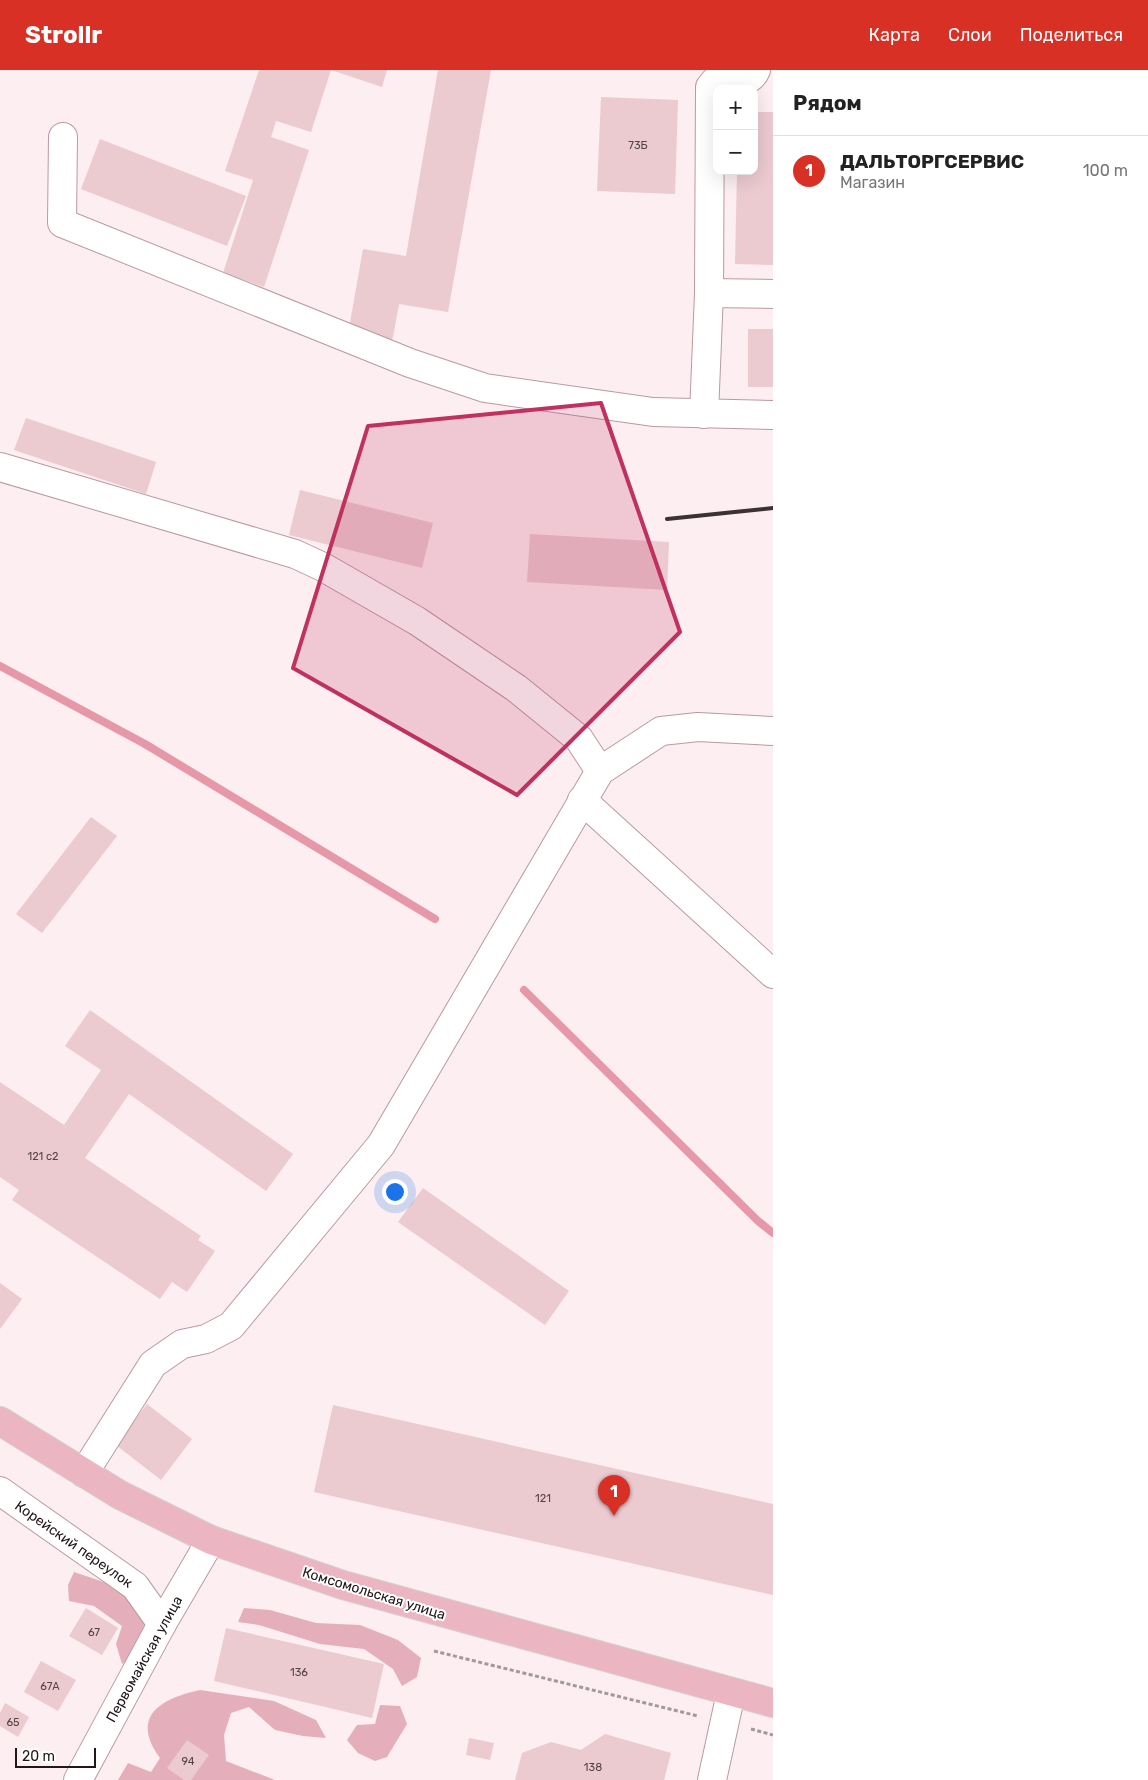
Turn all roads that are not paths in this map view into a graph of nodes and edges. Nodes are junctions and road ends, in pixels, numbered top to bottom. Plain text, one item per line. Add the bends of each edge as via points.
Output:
1 (756, 70) edge
2 (63, 137) dead end
3 (709, 293) junction
4 (773, 294) edge
5 (704, 414) junction
6 (773, 415) edge
7 (0, 467) edge
8 (773, 731) edge
9 (600, 771) junction
10 (582, 800) junction
11 (773, 974) edge
12 (0, 1421) edge
13 (84, 1473) junction
14 (0, 1492) edge
15 (211, 1540) junction
16 (162, 1624) junction
17 (731, 1693) junction
18 (773, 1703) edge
19 (78, 1780) edge
20 (712, 1780) edge

1 - 3 street via 746,81 714,82 710,87
2 - 5 street via 62,223 410,363 485,388 653,412
3 - 4 street
3 - 5 street
5 - 6 street
7 - 9 street via 295,554 323,567 417,621 516,688 579,739
8 - 9 street via 698,727 661,731
9 - 10 street
10 - 11 street
10 - 13 street via 381,1145 231,1326 206,1339 182,1344 153,1364
12 - 13 main road, Комсомольская улица
13 - 15 main road, Комсомольская улица via 120,1495
14 - 16 street, Корейский переулок via 135,1586
15 - 16 street, Первомайская улица
15 - 17 main road, Комсомольская улица via 343,1585
16 - 19 street, Первомайская улица
17 - 18 main road, Комсомольская улица
17 - 20 street

